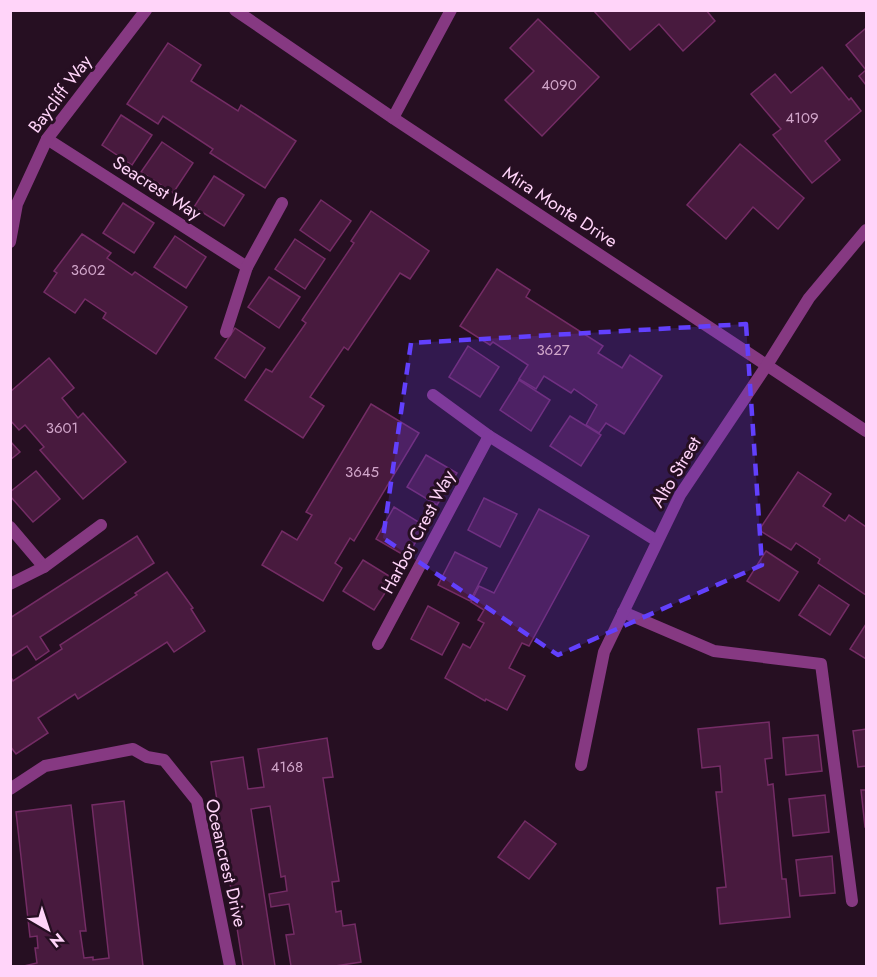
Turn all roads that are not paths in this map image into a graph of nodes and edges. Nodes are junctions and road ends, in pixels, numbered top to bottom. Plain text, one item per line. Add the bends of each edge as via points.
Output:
1 (146, 10) edge
2 (235, 10) edge
3 (451, 10) edge
4 (393, 118) junction
5 (47, 139) junction
6 (282, 203) dead end
7 (867, 230) edge
8 (10, 242) edge
9 (247, 267) junction
10 (226, 332) dead end
11 (767, 365) junction
12 (433, 395) dead end
13 (867, 431) edge
14 (489, 436) junction
15 (101, 525) dead end
16 (10, 527) edge
17 (657, 541) junction
18 (44, 567) junction
19 (10, 584) edge
20 (623, 612) junction
21 (378, 644) dead end
22 (581, 765) dead end
23 (10, 789) edge
24 (852, 901) dead end
25 (230, 966) edge

1 - 5 street, Baycliff Way
2 - 4 street, Mira Monte Drive
3 - 4 street
4 - 11 street, Mira Monte Drive
5 - 8 street, Baycliff Way via 17,204
5 - 9 street, Seacrest Way
6 - 9 street
7 - 11 street, Alto Street via 809,298
9 - 10 street
11 - 13 street, Mira Monte Drive
11 - 17 street, Alto Street via 680,495
12 - 14 street
14 - 17 street
14 - 21 street, Harbor Crest Way
15 - 18 street
16 - 18 street
17 - 20 street, Alto Street
18 - 19 street
20 - 22 street, Alto Street via 604,652
20 - 24 street via 714,651 821,664
23 - 25 street, Oceancrest Drive via 45,766 133,749 164,760 197,801

